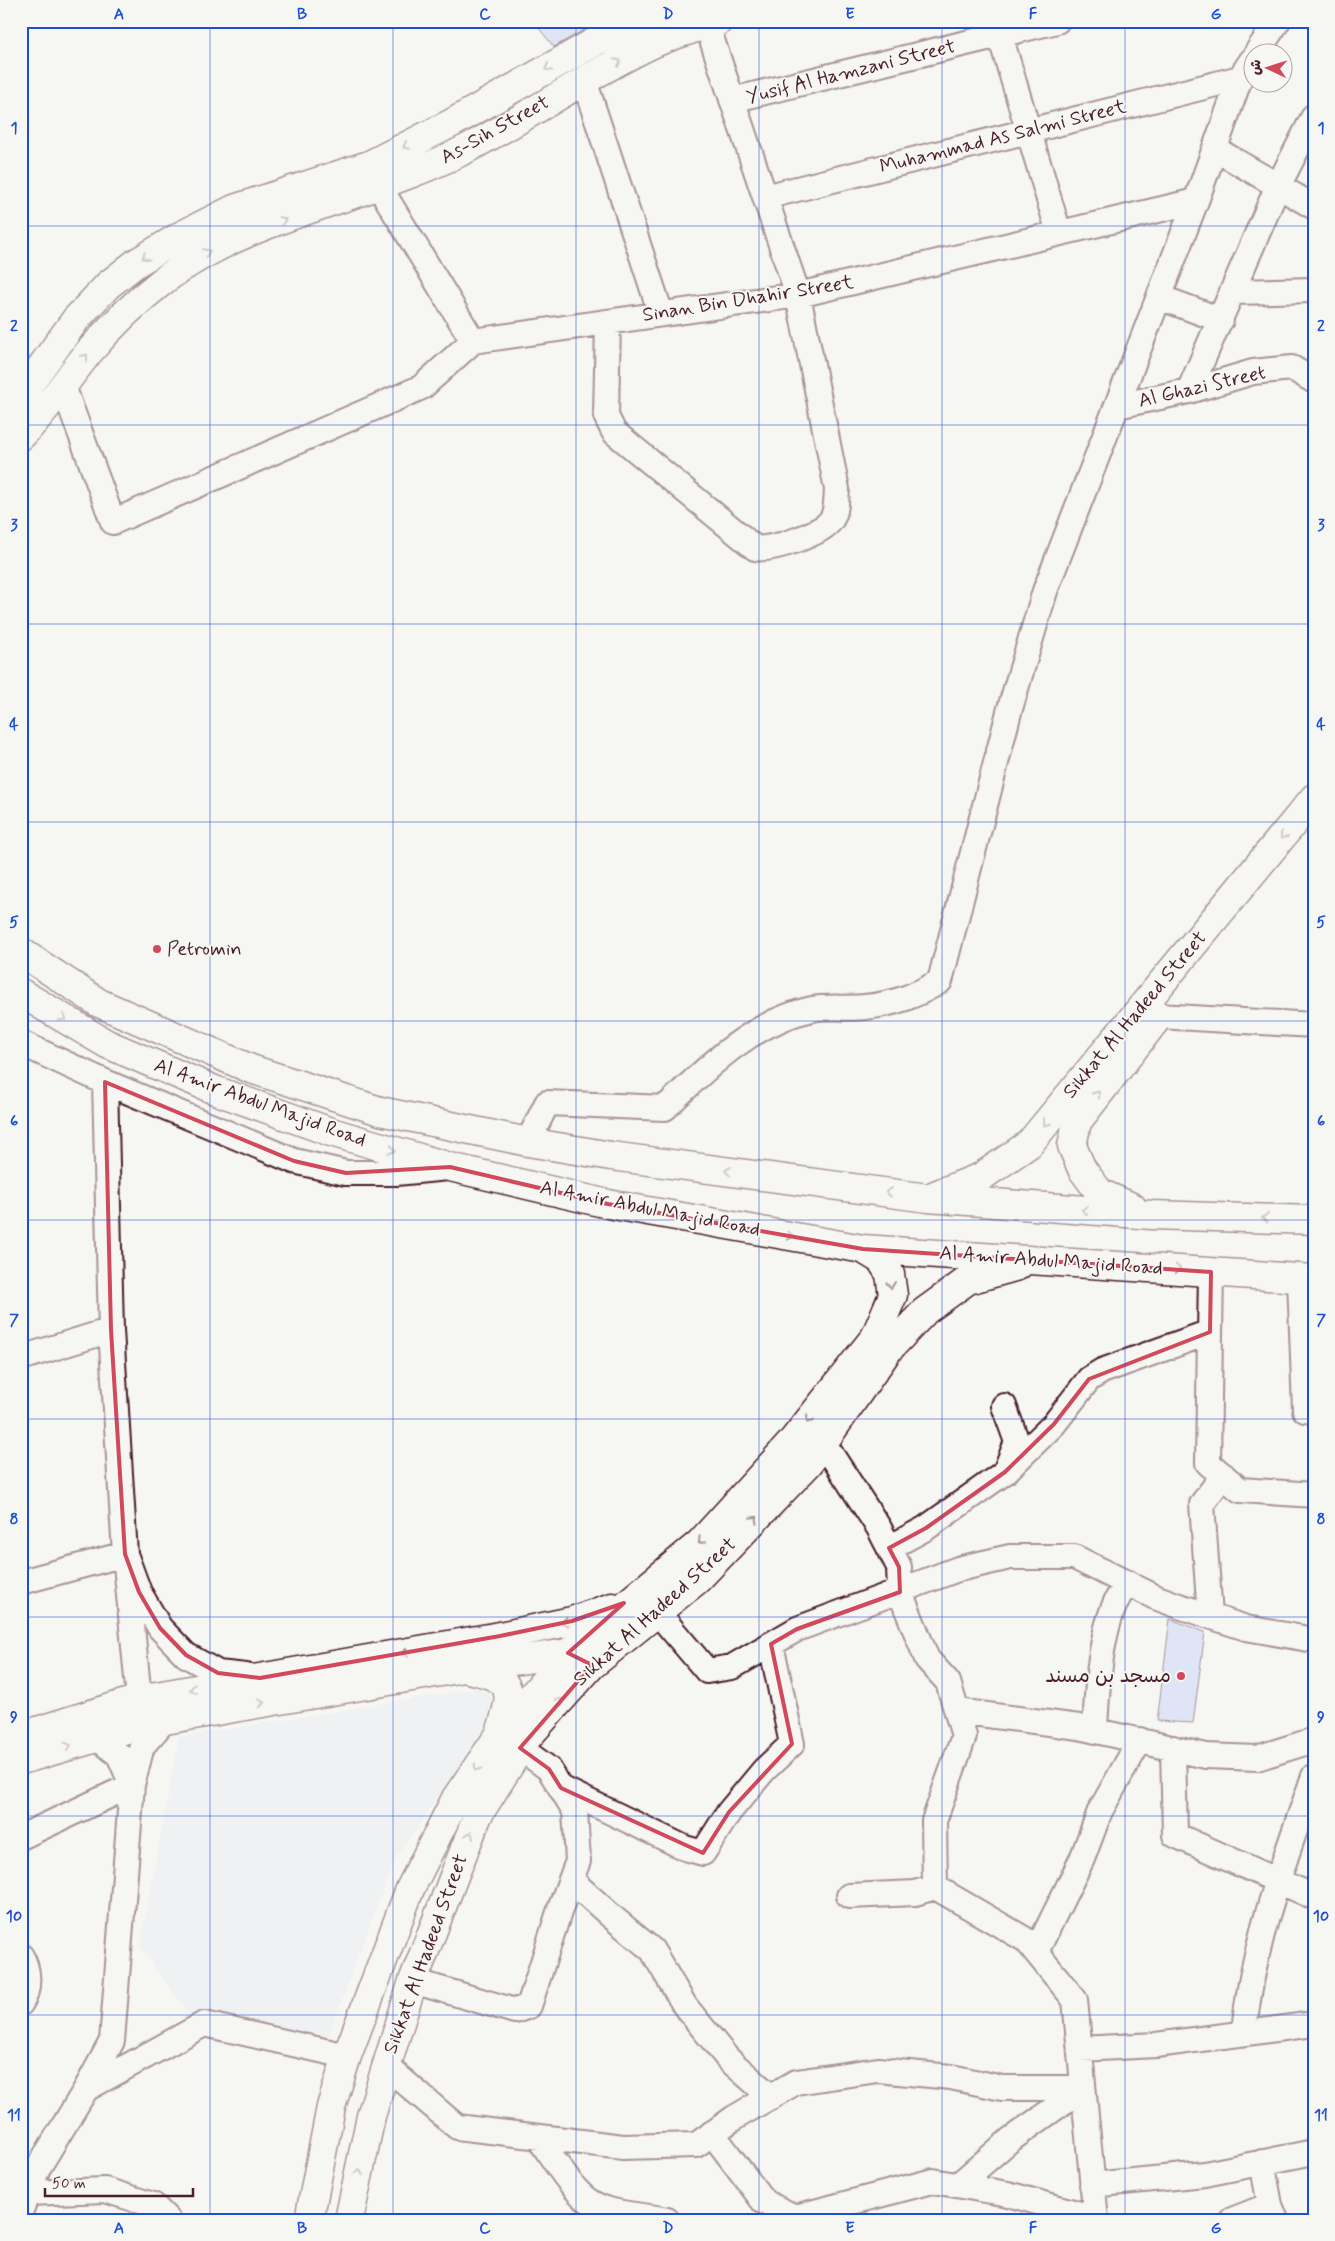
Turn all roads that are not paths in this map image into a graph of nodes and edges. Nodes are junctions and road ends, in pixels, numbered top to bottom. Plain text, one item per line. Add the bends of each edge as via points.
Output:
1 (638, 21) edge
2 (1057, 21) edge
3 (1278, 21) edge
4 (713, 23) edge
5 (998, 28) edge
6 (603, 29) edge
7 (1264, 42) edge
8 (1242, 70) edge
9 (1242, 79) edge
10 (584, 80) junction
11 (732, 100) junction
12 (1314, 116) edge
13 (1028, 130) junction
14 (1215, 150) junction
15 (379, 186) junction
16 (1278, 188) junction
17 (765, 197) junction
18 (1196, 201) junction
19 (1314, 207) edge
20 (1059, 233) junction
21 (1314, 290) edge
22 (1233, 292) junction
23 (798, 295) junction
24 (1159, 297) junction
25 (661, 314) junction
26 (1220, 320) junction
27 (608, 322) junction
28 (473, 341) junction
29 (1314, 381) edge
30 (63, 386) junction
31 (1189, 391) junction
32 (21, 395) edge
33 (1116, 406) junction
34 (21, 436) edge
35 (1314, 798) edge
36 (1314, 828) edge
37 (21, 952) edge
38 (21, 993) edge
39 (1158, 1016) junction
40 (1314, 1025) edge
41 (21, 1043) edge
42 (105, 1082) junction
43 (528, 1142) junction
44 (450, 1167) junction
45 (928, 1198) junction
46 (1152, 1216) junction
47 (1311, 1220) edge
48 (863, 1249) junction
49 (1054, 1261) junction
50 (1210, 1272) junction
51 (1309, 1280) edge
52 (111, 1330) junction
53 (1210, 1332) junction
54 (21, 1358) edge
55 (1004, 1406) dead end
56 (1314, 1411) edge
57 (823, 1442) junction
58 (1005, 1472) junction
59 (1223, 1476) junction
60 (1314, 1495) edge
61 (889, 1548) junction
62 (125, 1554) junction
63 (21, 1582) edge
64 (1128, 1583) junction
65 (900, 1592) junction
66 (628, 1601) junction
67 (658, 1612) junction
68 (1210, 1616) junction
69 (1314, 1640) edge
70 (771, 1644) junction
71 (568, 1653) junction
72 (592, 1665) junction
73 (464, 1668) junction
74 (260, 1678) junction
75 (139, 1699) junction
76 (957, 1711) junction
77 (165, 1720) junction
78 (1095, 1730) junction
79 (21, 1736) edge
80 (97, 1738) junction
81 (1140, 1740) junction
82 (1314, 1740) edge
83 (510, 1741) junction
84 (1173, 1748) junction
85 (21, 1760) edge
86 (1314, 1776) edge
87 (132, 1785) junction
88 (561, 1788) junction
89 (21, 1837) edge
90 (571, 1880) junction
91 (1277, 1881) junction
92 (935, 1887) junction
93 (849, 1896) dead end
94 (1314, 1897) edge
95 (1036, 1952) junction
96 (21, 1956) edge
97 (414, 1981) junction
98 (21, 2003) edge
99 (1314, 2024) edge
100 (1244, 2032) junction
101 (1080, 2049) junction
102 (347, 2056) junction
103 (385, 2066) junction
104 (1083, 2088) junction
105 (86, 2089) junction
106 (771, 2097) junction
107 (712, 2133) junction
108 (538, 2137) junction
109 (1314, 2152) edge
110 (1262, 2162) junction
111 (958, 2185) junction
112 (1092, 2185) junction
113 (25, 2202) edge
114 (1273, 2212) edge
115 (792, 2218) edge
116 (1096, 2219) edge
117 (168, 2220) edge
118 (309, 2220) edge
119 (348, 2220) edge
120 (667, 2220) edge
121 (1232, 2220) edge

1 - 6 main road, As-Sih Street
2 - 5 street, Yusif Al Hamzani Street
3 - 7 street
10 -> 4 main road, As-Sih Street via 651,45
4 - 11 street
5 - 11 street, Yusif Al Hamzani Street
5 - 13 street
6 -> 32 main road, As-Sih Street via 452,123 369,165 234,209 136,263 108,285 76,319
8 - 13 street, Muhammad As Salmi Street
9 - 14 street
10 - 15 main road, As-Sih Street via 467,149
10 - 25 street
11 - 17 street
12 - 16 street
13 - 17 street, Muhammad As Salmi Street
13 - 20 street
14 - 16 street
14 - 18 street
15 - 28 street
30 -> 15 main road, As-Sih Street via 121,318 163,281 200,255 237,238
16 - 19 street
16 - 22 street
17 - 23 street
18 - 20 street, Sinan Bin Dhahir Street
18 - 24 street
20 - 23 street, Sinan Bin Dhahir Street
21 - 22 street
22 - 26 street
23 - 25 street, Sinan Bin Dhahir Street
23 - 27 street via 837,490 836,508 825,528 768,550 755,548 614,432 606,416
24 - 26 street
24 - 33 street
25 - 27 street, Sinan Bin Dhahir Street
26 - 31 street
27 - 28 street, Sinan Bin Dhahir Street
28 - 30 street via 422,387 113,522
29 - 31 street, Al Ghazi Street via 1292,368 1253,372
30 - 34 main road, As-Sih Street
31 - 33 street, Al Ghazi Street
33 - 43 street via 1045,591 1009,712 940,981 915,996 867,1007 812,1009 775,1023 733,1045 665,1108 548,1103
35 -> 45 main road, Sikkat Al Hadeed Street via 1030,1144 981,1177
36 - 39 main road, Sikkat Al Hadeed Street
37 - 43 main road, Al Amir Abdul Majid Road via 99,1003 251,1069 380,1111
38 -> 44 main road, Al Amir Abdul Majid Road via 107,1044 217,1091 331,1132
39 - 40 street
46 -> 39 main road, Sikkat Al Hadeed Street via 1100,1193 1082,1169 1072,1146 1077,1122
41 - 42 street
42 - 44 street via 294,1161 346,1173 396,1173
42 - 52 street
45 -> 43 main road, Al Amir Abdul Majid Road
44 -> 48 main road, Al Amir Abdul Majid Road via 608,1204
46 -> 45 main road, Al Amir Abdul Majid Road
47 -> 46 main road, Al Amir Abdul Majid Road
48 - 49 main road, Al Amir Abdul Majid Road
48 -> 66 main road, Sikkat Al Hadeed Street via 881,1260 890,1274 893,1295 875,1337 791,1443 700,1543
49 -> 50 main road, Al Amir Abdul Majid Road
49 - 57 main road, Sikkat Al Hadeed Street via 1005,1269 968,1280 925,1311 889,1349
50 - 51 main road, Al Amir Abdul Majid Road
50 - 53 street
51 - 56 street via 1305,1410
52 - 54 street
52 - 62 street
53 - 58 street via 1102,1371 1089,1380 1054,1424
53 - 59 street via 1208,1463
55 - 58 street via 1017,1442
57 - 61 street
67 -> 57 main road, Sikkat Al Hadeed Street via 697,1580 809,1463
58 - 61 street via 926,1528
59 - 60 street via 1240,1490
59 - 68 street via 1202,1504
61 - 65 street via 899,1567
62 - 63 street
62 - 74 street via 139,1592 160,1628 186,1655 218,1673
62 - 75 street
64 - 65 street via 1074,1557 1010,1557 958,1568
64 - 68 street via 1155,1597
64 - 78 street via 1120,1592 1105,1634
65 - 70 street via 797,1629
65 - 76 street via 927,1659 948,1682
66 - 71 main road, Sikkat Al Hadeed Street
66 -> 74 main road via 572,1621
67 - 70 street via 707,1671 732,1667
67 - 72 main road, Sikkat Al Hadeed Street
68 - 69 street via 1246,1628
70 - 88 street via 792,1744 764,1770 729,1812 703,1853 685,1848
71 - 72 main road
71 - 73 main road
71 - 83 main road, Sikkat Al Hadeed Street
83 -> 72 main road, Sikkat Al Hadeed Street
77 -> 73 main road
73 - 83 main road via 494,1674 505,1684 510,1704
74 -> 75 main road
75 - 79 main road
76 - 78 street
76 - 92 street via 964,1736 934,1821
77 - 80 main road
77 - 87 street via 142,1746
78 - 81 street
85 -> 80 main road
80 - 87 street via 119,1755
81 - 84 street
81 - 95 street via 1100,1811 1082,1859
82 - 84 street via 1257,1758 1206,1756
83 - 88 street via 549,1769
97 -> 83 main road, Sikkat Al Hadeed Street
83 -> 102 main road, Sikkat Al Hadeed Street via 456,1798 410,1890
84 - 91 street via 1175,1835
86 - 91 street
87 - 89 street
87 - 105 street via 112,2041
88 - 90 street via 575,1811 578,1862
90 - 97 street via 529,2006 515,2011
90 - 106 street via 652,1950 685,2006 728,2059
91 - 94 street
91 - 100 street via 1247,1996
92 - 93 street via 915,1892
92 - 95 street via 1026,1940
95 - 101 street via 1075,2000
96 - 98 street via 27,1965 27,1994
97 - 103 main road, Sikkat Al Hadeed Street
99 - 100 street
100 - 101 street via 1156,2045
101 - 104 street
102 - 105 street via 204,2024
102 - 118 main road, Sikkat Al Hadeed Street via 331,2107
103 - 108 street via 457,2127
119 -> 103 main road, Sikkat Al Hadeed Street via 370,2116
104 - 106 street via 1002,2088 951,2077 878,2070 796,2082
104 - 111 street via 1010,2140
104 - 112 street
105 - 113 street via 38,2168
106 - 107 street
107 - 108 street via 696,2145 623,2147
107 - 115 street via 764,2202
108 - 120 street via 573,2185 590,2202
109 - 110 street
110 - 112 street via 1205,2174
110 - 114 street
111 - 115 street via 933,2181
111 - 116 street via 1008,2194
112 - 116 street
113 - 117 street via 105,2190 153,2205
114 - 121 street

